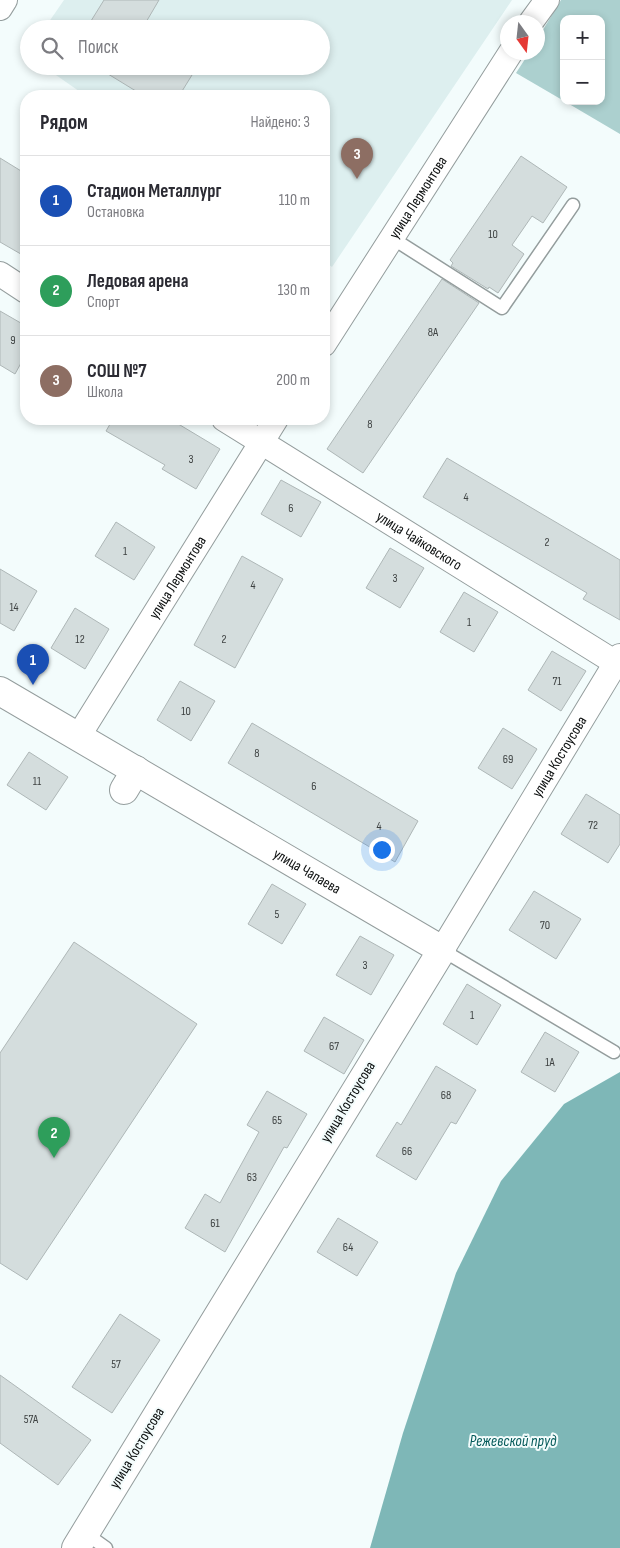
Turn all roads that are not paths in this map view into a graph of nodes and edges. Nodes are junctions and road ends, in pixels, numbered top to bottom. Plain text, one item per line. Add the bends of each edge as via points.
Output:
1 (5, 0) edge
2 (547, 0) edge
3 (0, 8) edge
4 (536, 15) edge
5 (506, 60) edge
6 (572, 206) dead end
7 (392, 238) junction
8 (0, 274) edge
9 (20, 286) edge
10 (330, 335) edge
11 (233, 425) edge
12 (272, 425) edge
13 (260, 442) junction
14 (618, 659) edge
15 (0, 691) edge
16 (78, 737) junction
17 (442, 950) junction
18 (614, 1052) dead end
19 (89, 1543) edge

1 - 3 street
2 - 4 street
5 - 7 street, улица Лермонтова
6 - 7 lane via 502,308
7 - 10 street, улица Лермонтова
8 - 9 street
11 - 13 street, улица Чайковского
12 - 13 street, улица Лермонтова
13 - 14 street, улица Чайковского
13 - 16 street, улица Лермонтова
14 - 17 street, улица Костоусова
15 - 16 street, улица Чапаева
16 - 17 street, улица Чапаева via 130,780
17 - 18 lane, улица Чапаева
17 - 19 street, улица Костоусова

